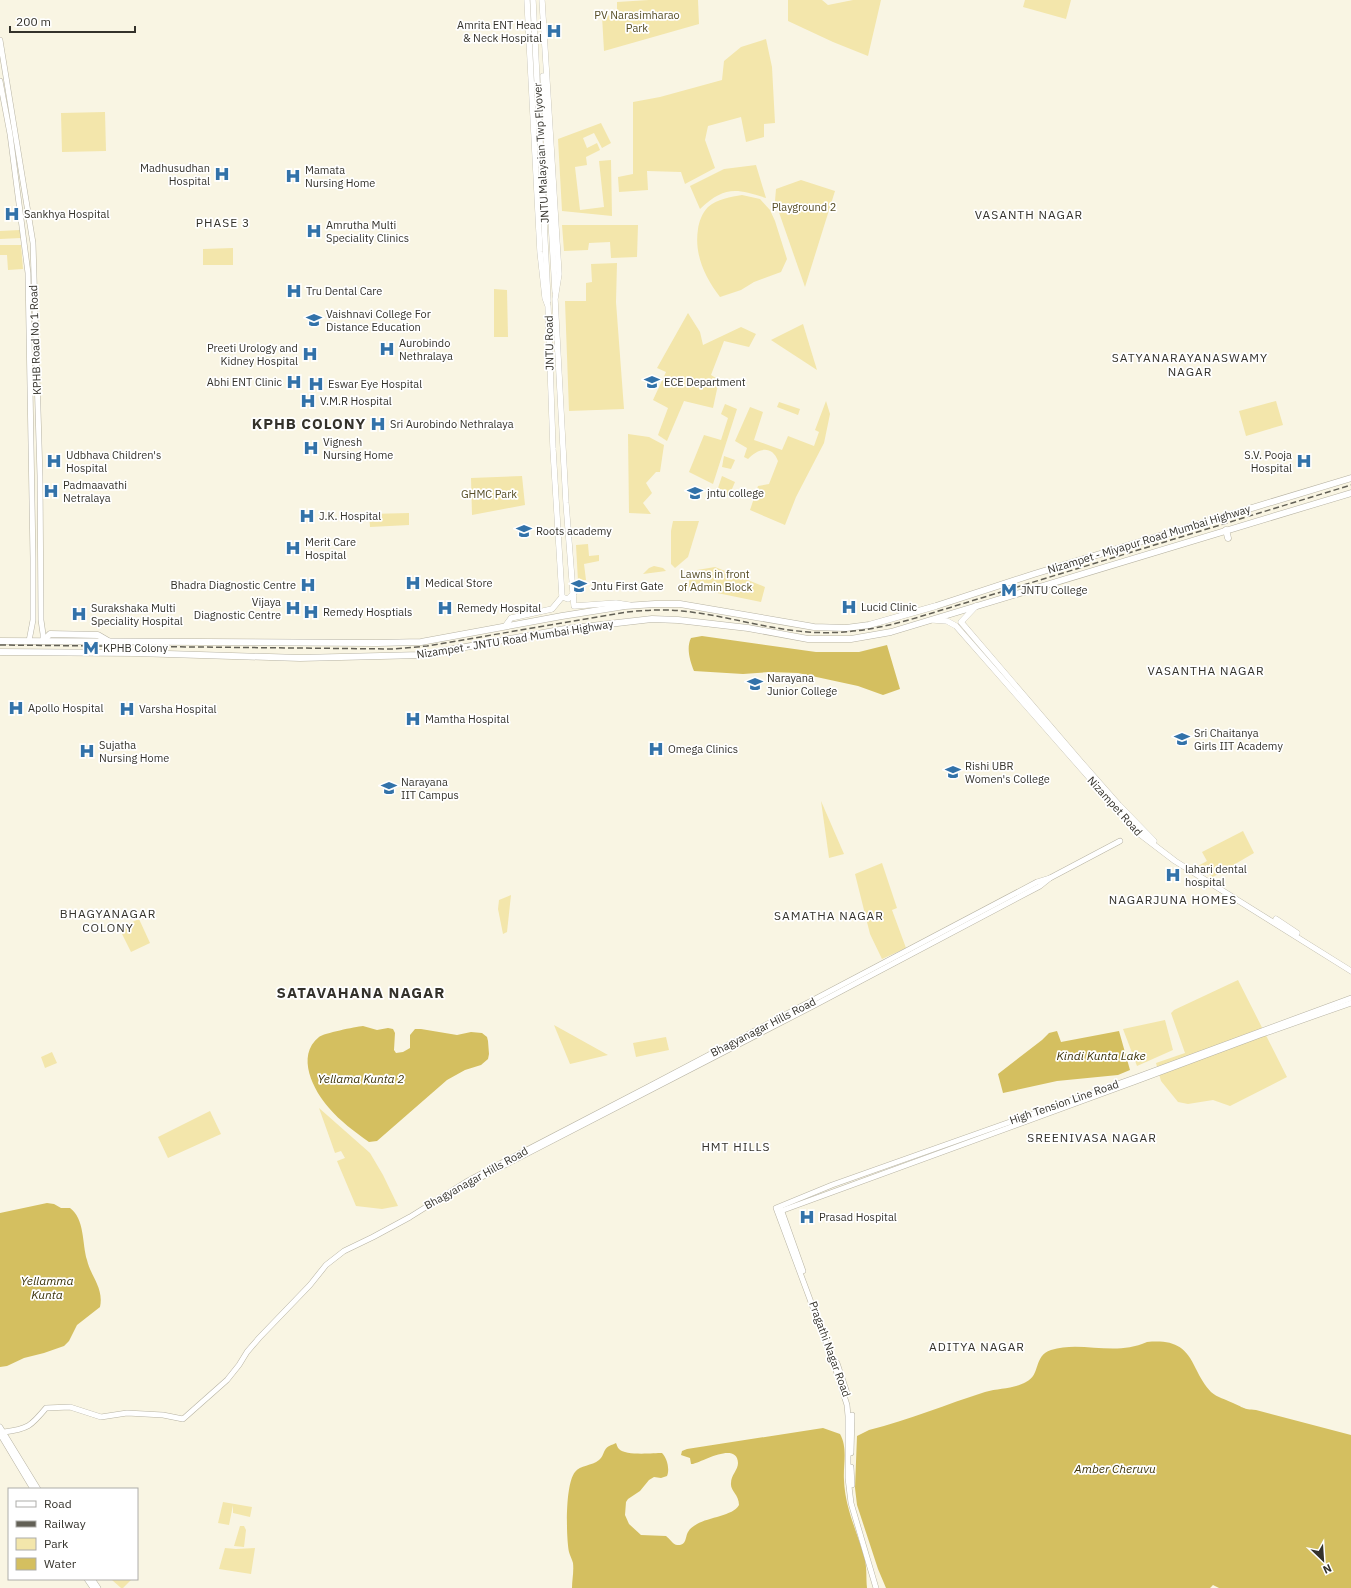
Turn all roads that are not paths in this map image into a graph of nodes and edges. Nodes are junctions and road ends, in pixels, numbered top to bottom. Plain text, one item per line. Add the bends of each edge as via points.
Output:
1 (527, 0) edge
2 (533, 0) edge
3 (540, 0) edge
4 (0, 40) edge
5 (0, 81) edge
6 (555, 299) junction
7 (548, 306) junction
8 (1351, 478) edge
9 (1351, 493) edge
10 (1259, 506) junction
11 (1263, 519) junction
12 (558, 524) junction
13 (568, 524) junction
14 (1226, 530) junction
15 (1228, 538) dead end
16 (574, 593) junction
17 (562, 597) junction
18 (947, 602) joint
19 (630, 605) junction
20 (977, 605) junction
21 (954, 612) joint
22 (752, 618) junction
23 (766, 620) junction
24 (933, 620) junction
25 (506, 625) junction
26 (748, 628) junction
27 (763, 631) junction
28 (47, 634) junction
29 (0, 641) edge
30 (29, 641) junction
31 (43, 641) junction
32 (111, 642) junction
33 (365, 643) junction
34 (377, 643) junction
35 (0, 652) edge
36 (20, 652) junction
37 (363, 656) junction
38 (380, 656) junction
39 (27, 659) dead end
40 (1120, 841) dead end
41 (1351, 968) edge
42 (1351, 972) edge
43 (1351, 998) edge
44 (1351, 1003) edge
45 (1333, 1007) junction
46 (779, 1209) joint
47 (0, 1426) edge
48 (2, 1433) edge
49 (32, 1488) edge
50 (37, 1488) edge
51 (878, 1588) edge

1 - 7 main road, JNTU Road via 540,252
2 - 7 main road, JNTU Malaysian Twp Flyover
3 - 6 main road, JNTU Malaysian Twp Flyover
3 - 6 main road, JNTU Road via 559,274
4 - 28 main road, KPHB Road No 1 Road via 33,243 40,476 41,620
5 - 30 main road, KPHB Road No 1 Road via 10,134 28,273 33,558 33,620
6 - 13 main road, JNTU Road
7 - 12 main road, JNTU Road
8 - 10 highway, Nizampet - Miyapur Road Mumbai Highway
9 - 11 highway, Nizampet - Miyapur Road Mumbai Highway
10 - 11 highway
10 - 18 highway, Nizampet - Miyapur Road Mumbai Highway
11 - 14 highway, Nizampet - Miyapur Road Mumbai Highway
12 - 13 main road
12 - 17 main road, JNTU Road
13 - 16 main road, JNTU Road
14 - 15 highway
14 - 20 highway, Nizampet - Miyapur Road Mumbai Highway
16 - 17 main road via 568,599
16 - 19 main road, JNTU Road via 574,606 616,603
17 - 25 main road via 552,609 511,618
18 - 23 highway, Nizampet - JNTU Road Mumbai Highway via 869,625 846,628 814,627
19 - 22 highway, Nizampet - JNTU Road Mumbai Highway via 680,604
19 - 25 highway, Nizampet - JNTU Road Mumbai Highway
20 - 21 highway, Nizampet - Miyapur Road Mumbai Highway
20 - 41 main road, Nizampet Road via 961,622 1081,762 1157,845
21 - 24 highway, Nizampet - JNTU Road Mumbai Highway
22 - 23 highway, Nizampet - JNTU Road Mumbai Highway
22 - 26 highway via 753,625
23 - 27 highway via 761,624
24 - 27 highway, Nizampet - JNTU Road Mumbai Highway via 891,632 851,639 808,639
24 - 42 main road, Nizampet Road via 947,621 956,626 1137,832 1175,861
25 - 34 highway, Nizampet - JNTU Road Mumbai Highway via 421,642
26 - 27 highway, Nizampet - JNTU Road Mumbai Highway
26 - 38 highway, Nizampet - JNTU Road Mumbai Highway via 652,619 565,629 421,655
28 - 31 highway
28 - 32 highway via 98,635
29 - 30 highway, Nizampet - JNTU Road Mumbai Highway
30 - 31 highway, Nizampet - JNTU Road Mumbai Highway
31 - 32 highway, Nizampet - JNTU Road Mumbai Highway
32 - 33 highway, Nizampet - JNTU Road Mumbai Highway
33 - 34 highway, Nizampet - JNTU Road Mumbai Highway
33 - 37 highway via 366,651
34 - 38 highway via 376,651
35 - 36 highway, Nizampet - JNTU Road Mumbai Highway
36 - 37 highway, Nizampet - JNTU Road Mumbai Highway via 300,658
36 - 39 highway
37 - 38 highway, Nizampet - JNTU Road Mumbai Highway
40 - 48 main road, Bhagyanagar Hills Road via 1050,878 1037,882 983,914 873,972 494,1167 414,1215 344,1250 333,1258 247,1352 227,1380 183,1419 128,1413 101,1417 70,1407 46,1408 28,1427
43 - 45 main road, High Tension Line Road
44 - 45 main road, High Tension Line Road
45 - 46 main road, High Tension Line Road via 1134,1082
46 - 51 main road, Pragathi Nagar Road via 838,1372 848,1411 848,1478 851,1503
47 - 48 main road
48 - 49 main road
48 - 50 main road

